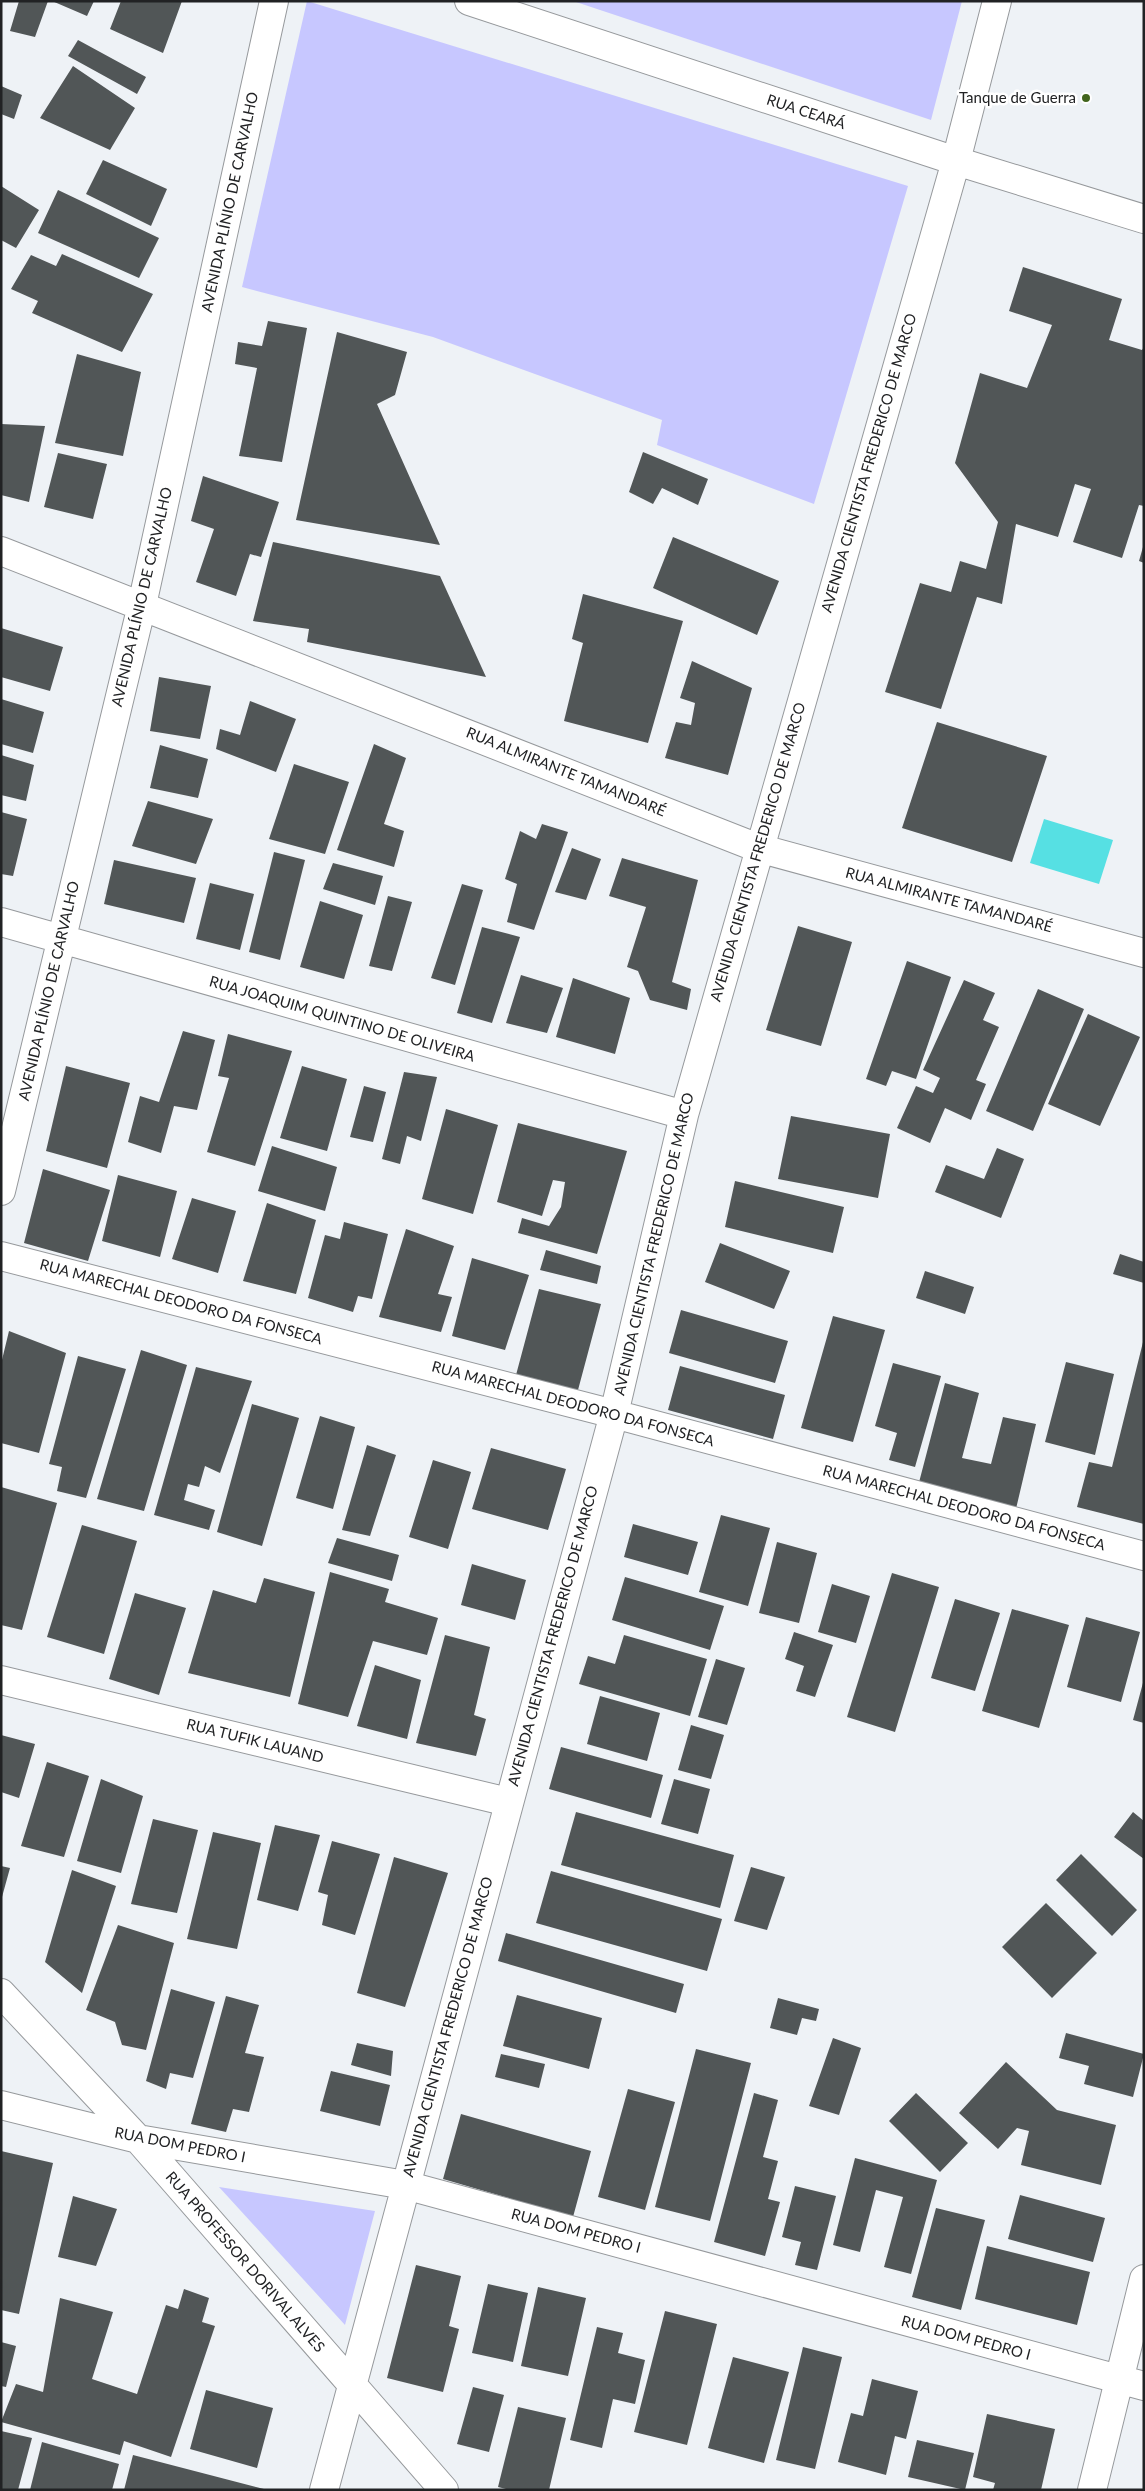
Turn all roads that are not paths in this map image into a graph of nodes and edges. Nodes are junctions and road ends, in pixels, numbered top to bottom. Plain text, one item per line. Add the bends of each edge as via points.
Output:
1 (274, 1) edge
2 (469, 1) edge
3 (997, 1) edge
4 (956, 161) junction
5 (1144, 219) edge
6 (1, 551) edge
7 (142, 605) junction
8 (758, 848) junction
9 (1, 922) edge
10 (61, 940) junction
11 (1144, 952) edge
12 (684, 1115) junction
13 (1, 1191) edge
14 (1, 1256) edge
15 (614, 1414) junction
16 (1144, 1556) edge
17 (1, 1680) edge
18 (508, 1802) junction
19 (1, 1993) edge
20 (1, 2105) edge
21 (138, 2139) junction
22 (405, 2185) junction
23 (1144, 2279) edge
24 (1132, 2383) edge
25 (353, 2386) junction
26 (324, 2490) edge
27 (444, 2490) edge
28 (1092, 2490) edge

1 - 7 street, AVENIDA PLÍNIO DE CARVALHO
2 - 4 street, RUA CEARÁ
3 - 4 street, AVENIDA CIENTISTA FREDERICO DE MARCO
4 - 5 street, RUA CEARÁ
4 - 8 street, AVENIDA CIENTISTA FREDERICO DE MARCO
6 - 7 street, RUA ALMIRANTE TAMANDARÉ
7 - 8 street, RUA ALMIRANTE TAMANDARÉ
7 - 10 street, AVENIDA PLÍNIO DE CARVALHO
8 - 11 street, RUA ALMIRANTE TAMANDARÉ
8 - 12 street, AVENIDA CIENTISTA FREDERICO DE MARCO
9 - 10 street, RUA JOAQUIM QUINTINO DE OLIVEIRA
10 - 12 street, RUA JOAQUIM QUINTINO DE OLIVEIRA
10 - 13 street, AVENIDA PLÍNIO DE CARVALHO
12 - 15 street, AVENIDA CIENTISTA FREDERICO DE MARCO
14 - 15 street, RUA MARECHAL DEODORO DA FONSECA
15 - 16 street, RUA MARECHAL DEODORO DA FONSECA
15 - 18 street, AVENIDA CIENTISTA FREDERICO DE MARCO
17 - 18 street, RUA TUFIK LAUAND
18 - 22 street, AVENIDA CIENTISTA FREDERICO DE MARCO
19 - 21 street, RUA PROFESSOR DORIVAL ALVES
20 - 21 street, RUA DOM PEDRO I
21 - 22 street, RUA DOM PEDRO I
21 - 25 street, RUA PROFESSOR DORIVAL ALVES
22 - 24 street, RUA DOM PEDRO I
22 - 25 street, AVENIDA CIENTISTA FREDERICO DE MARCO
23 - 24 street
24 - 28 street
25 - 26 street, AVENIDA CIENTISTA FREDERICO DE MARCO
25 - 27 street, RUA PROFESSOR DORIVAL ALVES

